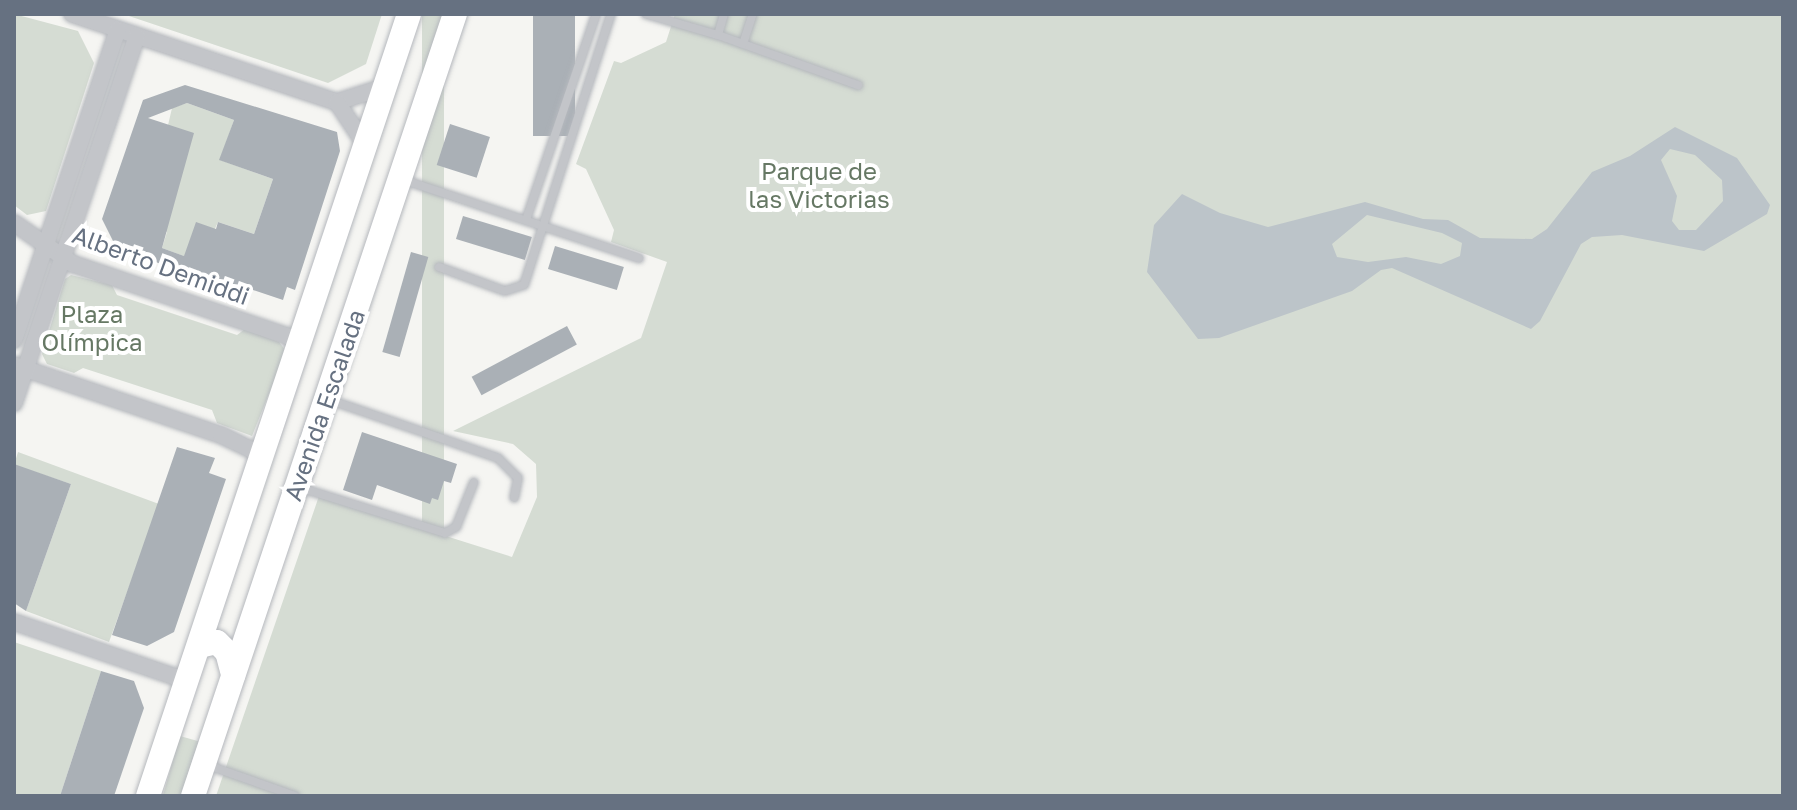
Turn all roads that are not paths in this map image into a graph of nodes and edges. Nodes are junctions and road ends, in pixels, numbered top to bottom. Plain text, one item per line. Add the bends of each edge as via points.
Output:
1 (72, 14) edge
2 (409, 14) edge
3 (455, 14) edge
4 (596, 14) edge
5 (611, 14) edge
6 (646, 14) edge
7 (724, 14) edge
8 (753, 14) edge
9 (118, 30) junction
10 (718, 35) junction
11 (137, 36) junction
12 (743, 44) junction
13 (858, 85) dead end
14 (384, 87) junction
15 (337, 102) junction
16 (364, 143) junction
17 (400, 179) junction
18 (526, 220) junction
19 (14, 223) edge
20 (545, 227) junction
21 (45, 247) junction
22 (63, 257) junction
23 (639, 258) dead end
24 (439, 267) dead end
25 (14, 340) edge
26 (299, 340) junction
27 (20, 366) edge
28 (326, 399) junction
29 (14, 403) edge
30 (260, 454) junction
31 (474, 482) dead end
32 (297, 486) junction
33 (514, 498) dead end
34 (14, 622) edge
35 (199, 646) junction
36 (233, 675) junction
37 (183, 692) junction
38 (216, 726) junction
39 (204, 764) junction
40 (148, 796) edge
41 (193, 796) edge
42 (295, 796) edge

1 - 9 street
2 - 14 main road, Avenida Escalada
3 - 17 main road, Avenida Escalada
4 - 18 lane
5 - 20 lane
6 - 10 lane
7 - 10 lane
8 - 12 lane
9 - 11 street
9 - 21 street
10 - 12 lane
11 - 15 street
11 - 22 street
12 - 13 lane
14 - 15 street
14 - 16 main road, Avenida Escalada
15 - 16 street
16 - 26 main road, Avenida Escalada
17 - 18 lane
17 - 28 main road, Avenida Escalada
18 - 20 lane
19 - 21 street, Alberto Demiddi
20 - 23 lane
20 - 24 lane via 524,285 515,290
21 - 22 street, Alberto Demiddi
21 - 25 street
22 - 26 street, Alberto Demiddi
22 - 27 street
26 - 30 main road, Avenida Escalada
27 - 29 street
27 - 30 street via 221,435
28 - 32 main road, Avenida Escalada
28 - 33 lane via 498,458 518,478
30 - 35 main road, Avenida Escalada
31 - 32 lane via 456,527 445,533
32 - 36 main road, Avenida Escalada
34 - 37 street
35 - 36 main road via 217,642 227,652
35 - 37 main road, Avenida Escalada
36 - 38 main road, Avenida Escalada
37 - 38 main road via 191,728 204,731
37 - 40 main road, Avenida Escalada
38 - 39 main road, Avenida Escalada
39 - 41 main road, Avenida Escalada
39 - 42 lane

